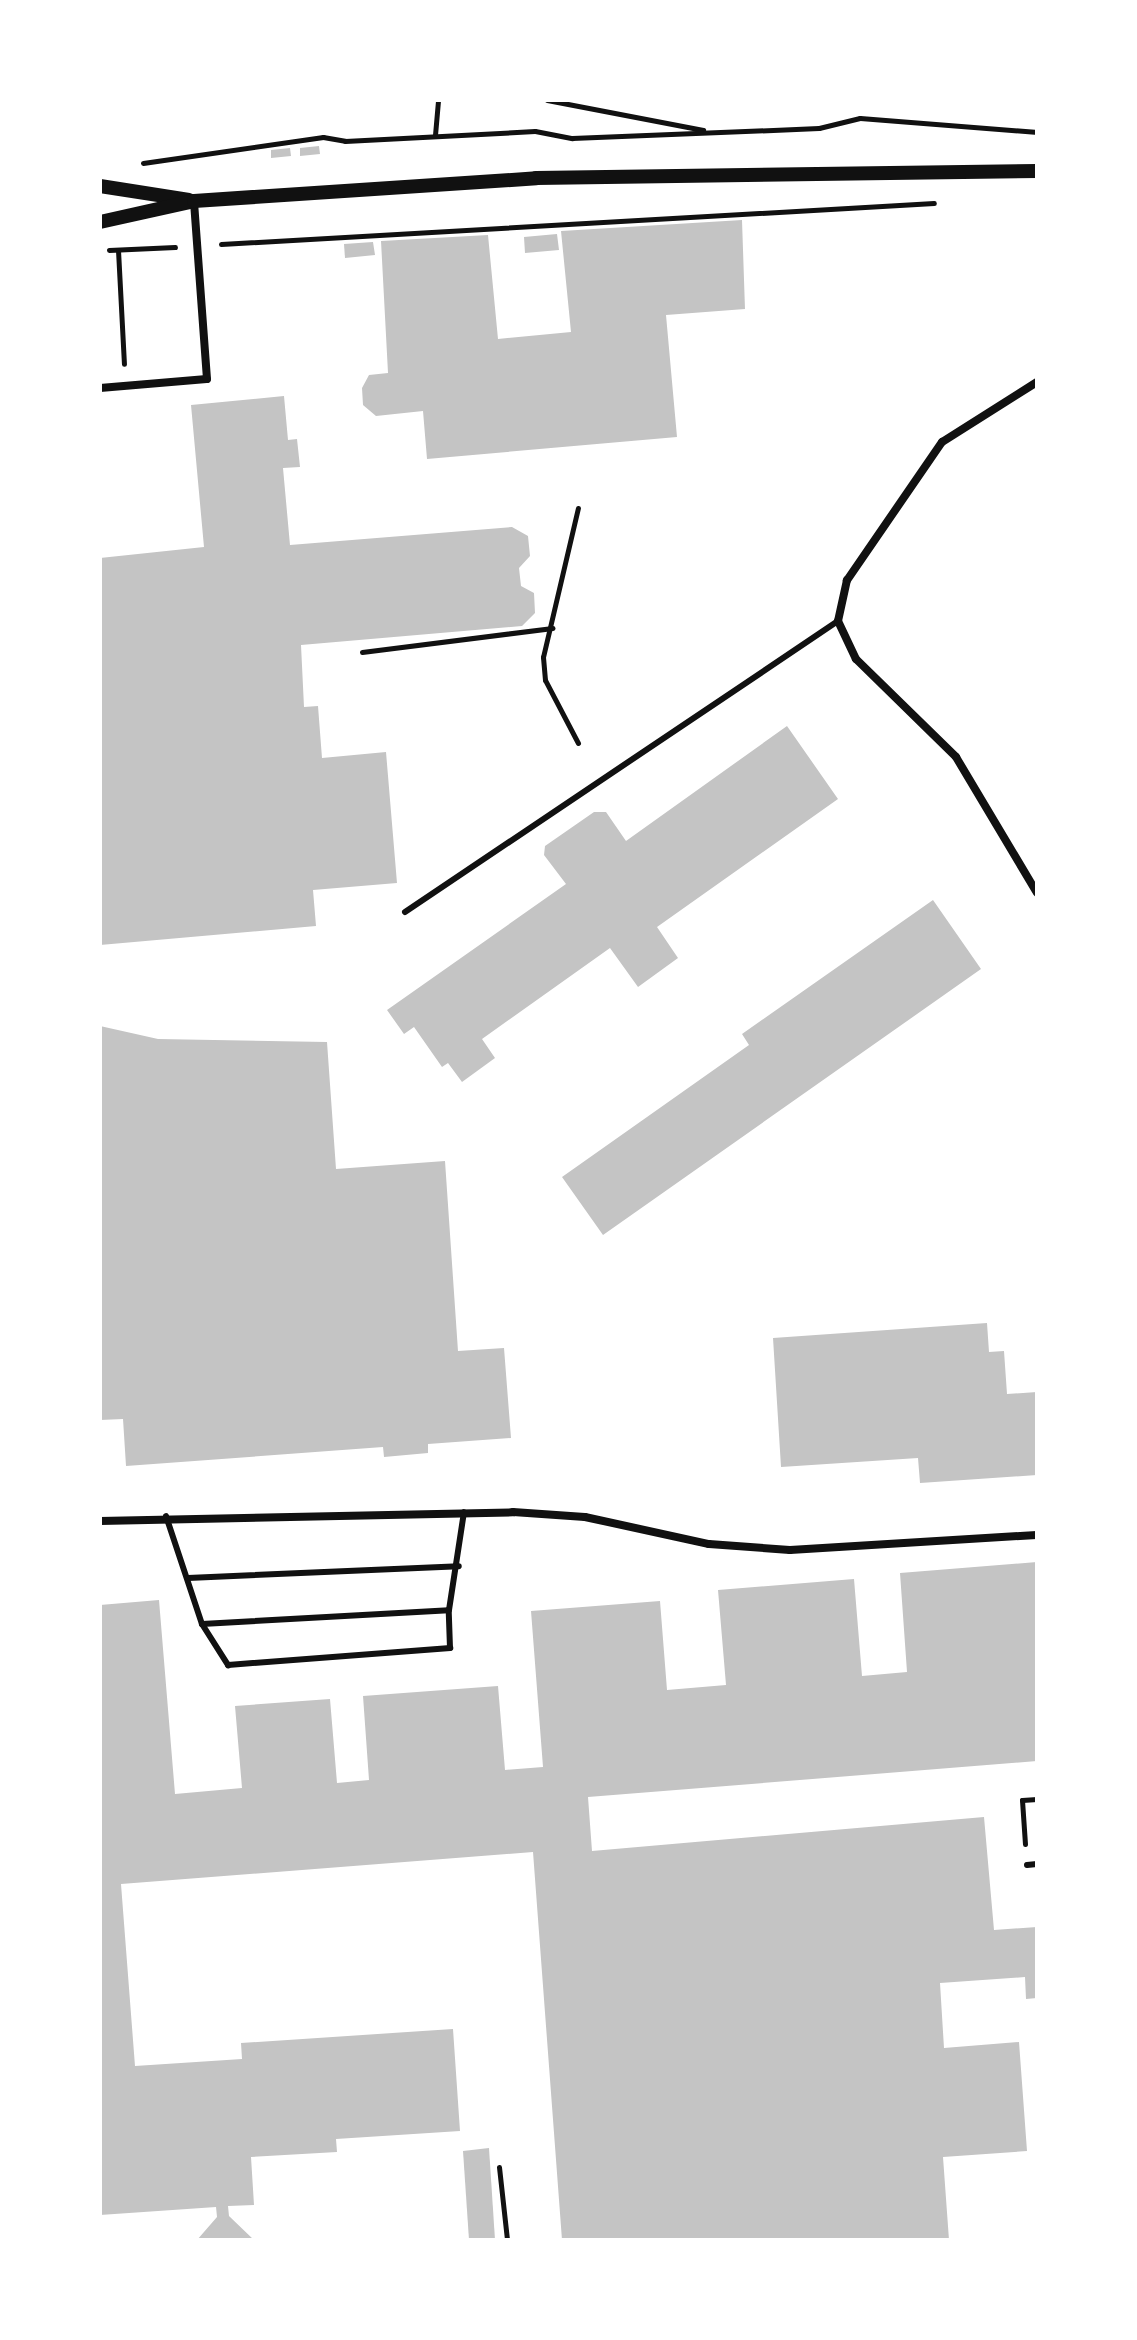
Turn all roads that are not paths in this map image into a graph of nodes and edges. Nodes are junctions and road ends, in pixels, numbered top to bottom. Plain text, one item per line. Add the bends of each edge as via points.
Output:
1 (1037, 171) edge
2 (107, 186) edge
3 (194, 201) junction
4 (100, 222) edge
5 (1037, 382) edge
6 (100, 388) edge
7 (838, 621) junction
8 (1037, 893) edge
9 (405, 912) dead end
10 (464, 1512) junction
11 (166, 1516) junction
12 (100, 1521) edge
13 (1037, 1535) edge
14 (459, 1566) junction
15 (188, 1578) junction
16 (449, 1610) junction
17 (202, 1624) junction
18 (1037, 1864) edge
19 (1027, 1865) road end

1 - 3 street via 536,178
2 - 3 street
3 - 4 street
3 - 6 street via 207,379
5 - 7 street via 942,442 847,580
7 - 8 street via 856,659 956,757
7 - 9 lane
10 - 11 street
10 - 13 street via 585,1517 709,1544 790,1550
10 - 14 lane
11 - 12 street
11 - 15 lane
14 - 15 lane
14 - 16 lane
15 - 17 lane
16 - 17 lane
16 - 17 lane via 450,1648 228,1665
18 - 19 lane

